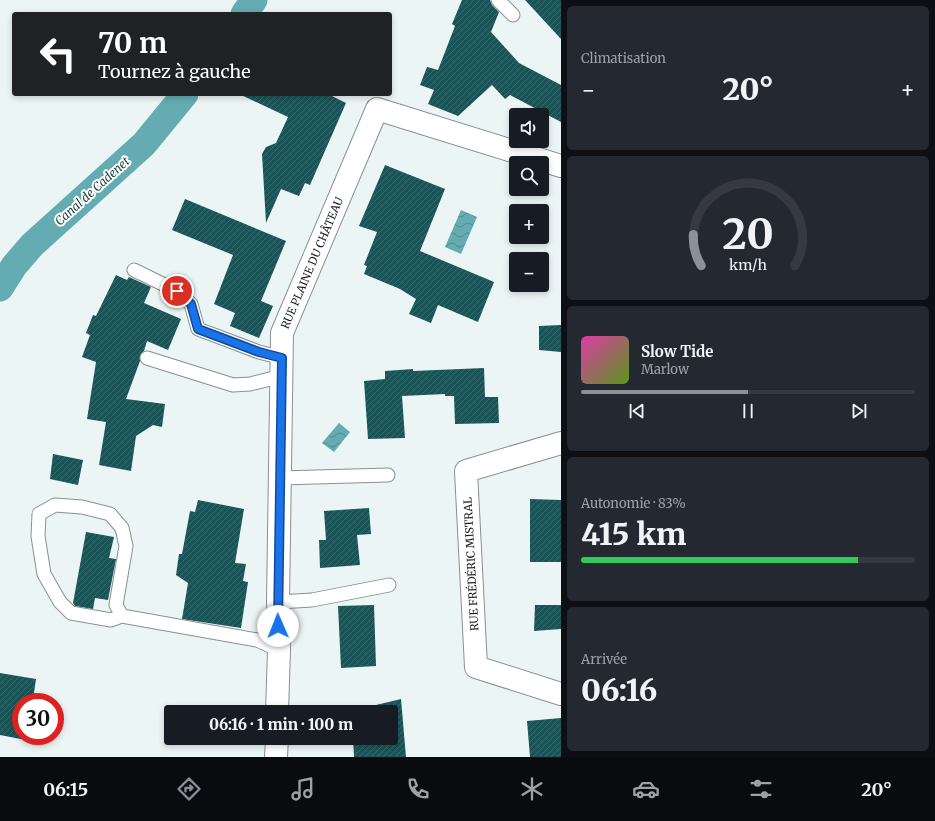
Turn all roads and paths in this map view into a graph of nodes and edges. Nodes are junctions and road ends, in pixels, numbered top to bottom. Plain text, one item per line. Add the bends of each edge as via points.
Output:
1 (498, 0) edge
2 (513, 15) dead end
3 (561, 166) edge
4 (134, 270) dead end
5 (147, 358) dead end
6 (282, 367) junction
7 (561, 443) edge
8 (388, 475) dead end
9 (280, 478) junction
10 (389, 586) dead end
11 (278, 602) junction
12 (122, 616) junction
13 (279, 650) junction
14 (561, 694) edge
15 (277, 705) edge
16 (277, 745) edge
17 (276, 757) edge

1 - 2 lane
3 - 6 street, RUE PLAINE DU CHÂTEAU via 377,109 282,333
4 - 6 lane via 177,291 191,304 198,329 259,352
5 - 6 lane via 233,385 250,384
6 - 9 street, RUE PLAINE DU CHÂTEAU
7 - 14 street, RUE FRÉDÉRIC MISTRAL via 466,471 476,666
8 - 9 lane
9 - 11 street, RUE PLAINE DU CHÂTEAU
10 - 11 lane via 312,600
11 - 13 street, RUE PLAINE DU CHÂTEAU
12 - 12 lane via 116,605 126,546 122,528 110,514 82,507 55,505 39,514 38,536 44,574 60,602 71,614 111,620
12 - 13 lane via 257,640
13 - 15 street, RUE PLAINE DU CHÂTEAU
16 - 17 street

